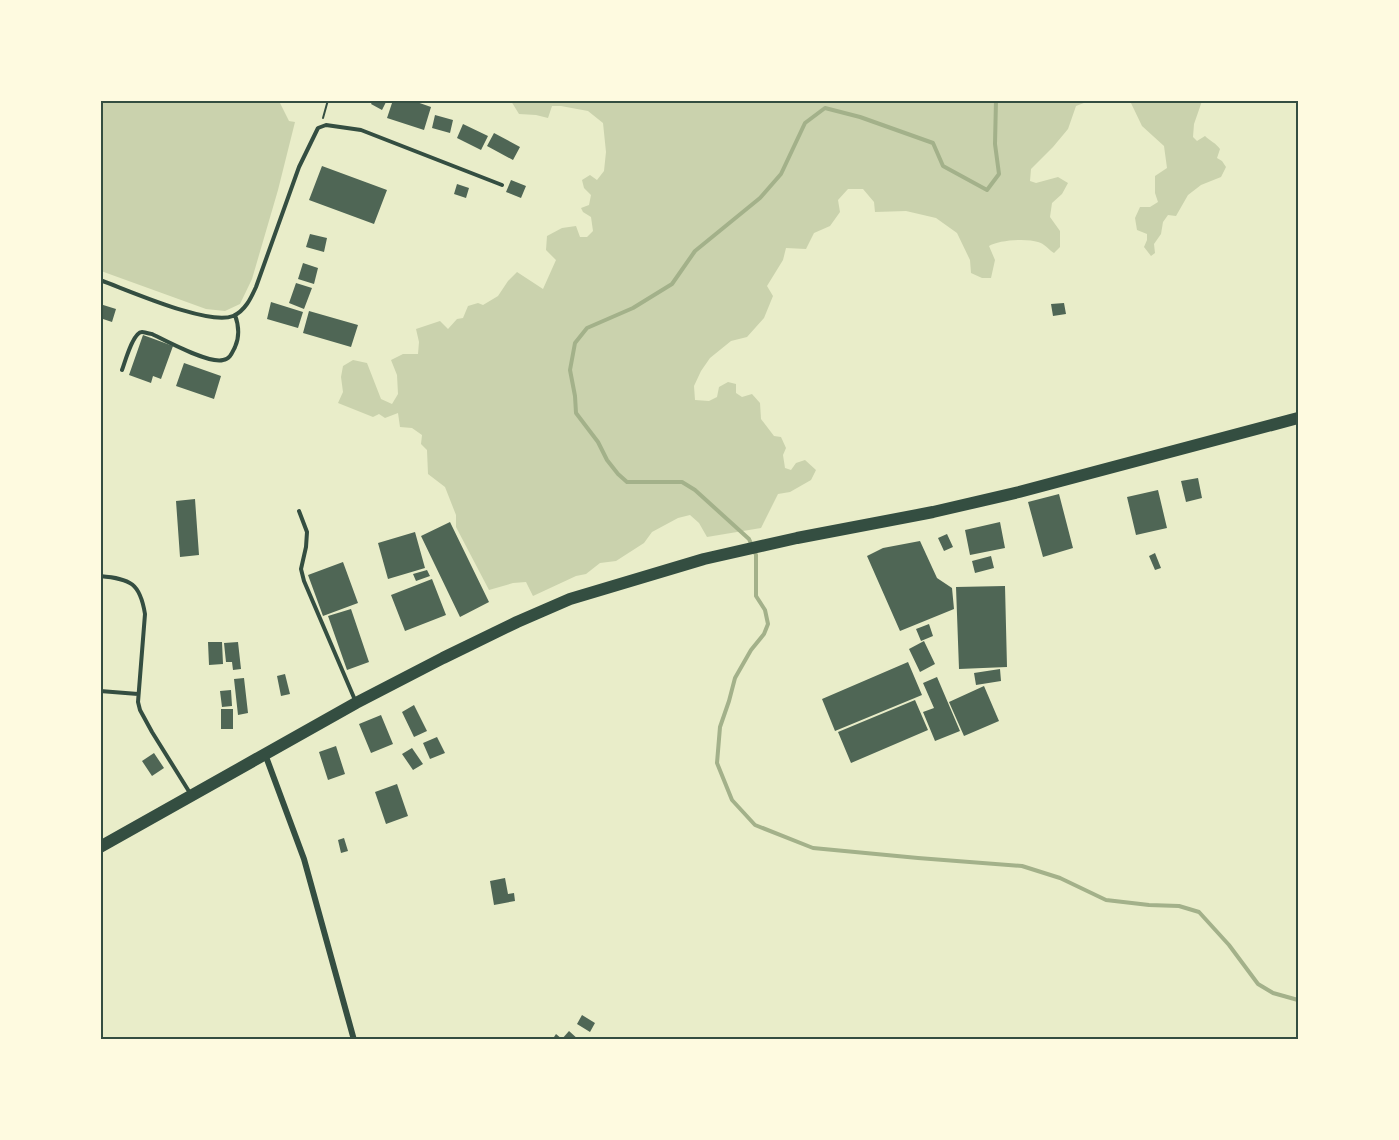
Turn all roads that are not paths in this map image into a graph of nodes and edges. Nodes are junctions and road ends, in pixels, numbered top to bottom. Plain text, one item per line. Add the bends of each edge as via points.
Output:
1 (502, 185) dead end
2 (100, 280) edge
3 (235, 315) junction
4 (122, 370) dead end
5 (1299, 417) edge
6 (299, 511) dead end
7 (100, 576) edge
8 (100, 691) edge
9 (138, 694) junction
10 (356, 703) junction
11 (265, 754) junction
12 (191, 795) junction
13 (100, 847) edge
14 (354, 1040) edge

1 - 3 lane via 361,130 326,125 318,128 299,167 256,287
2 - 3 lane via 191,313
3 - 4 lane via 239,324 237,343 226,360 205,358 139,332
5 - 10 main road via 1019,492 704,560 570,598
6 - 10 lane via 307,532 301,569 304,581
7 - 9 lane via 129,581 143,603
8 - 9 lane
9 - 12 lane via 140,710
10 - 11 main road
11 - 12 main road
11 - 14 street via 304,859
12 - 13 main road

